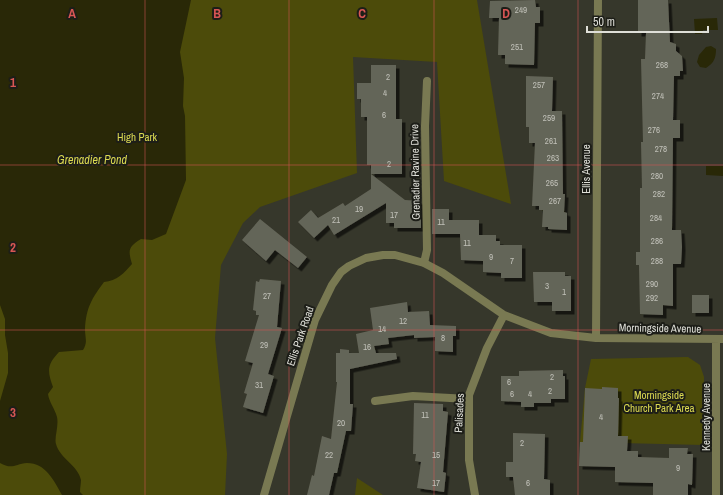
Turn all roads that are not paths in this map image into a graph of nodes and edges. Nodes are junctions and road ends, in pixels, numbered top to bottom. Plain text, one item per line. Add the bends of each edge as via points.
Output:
1 (598, 0) edge
2 (427, 81) dead end
3 (424, 263) junction
4 (504, 315) junction
5 (596, 338) junction
6 (719, 339) edge
7 (469, 399) junction
8 (375, 401) dead end
9 (264, 495) edge
10 (475, 495) edge
11 (716, 495) edge

1 - 5 street, Ellis Avenue
2 - 3 street, Grenadier Ravine Drive via 427,250
3 - 4 street, Ellis Park Road via 444,273
3 - 9 street, Ellis Park Road via 404,256 373,256 349,266 332,285 315,320
4 - 5 street, Ellis Park Road via 551,333
4 - 7 street, Palisades via 487,348
5 - 6 street, Morningside Avenue
6 - 11 street, Kennedy Avenue
7 - 8 street via 413,396
7 - 10 street, Palisades via 469,460

